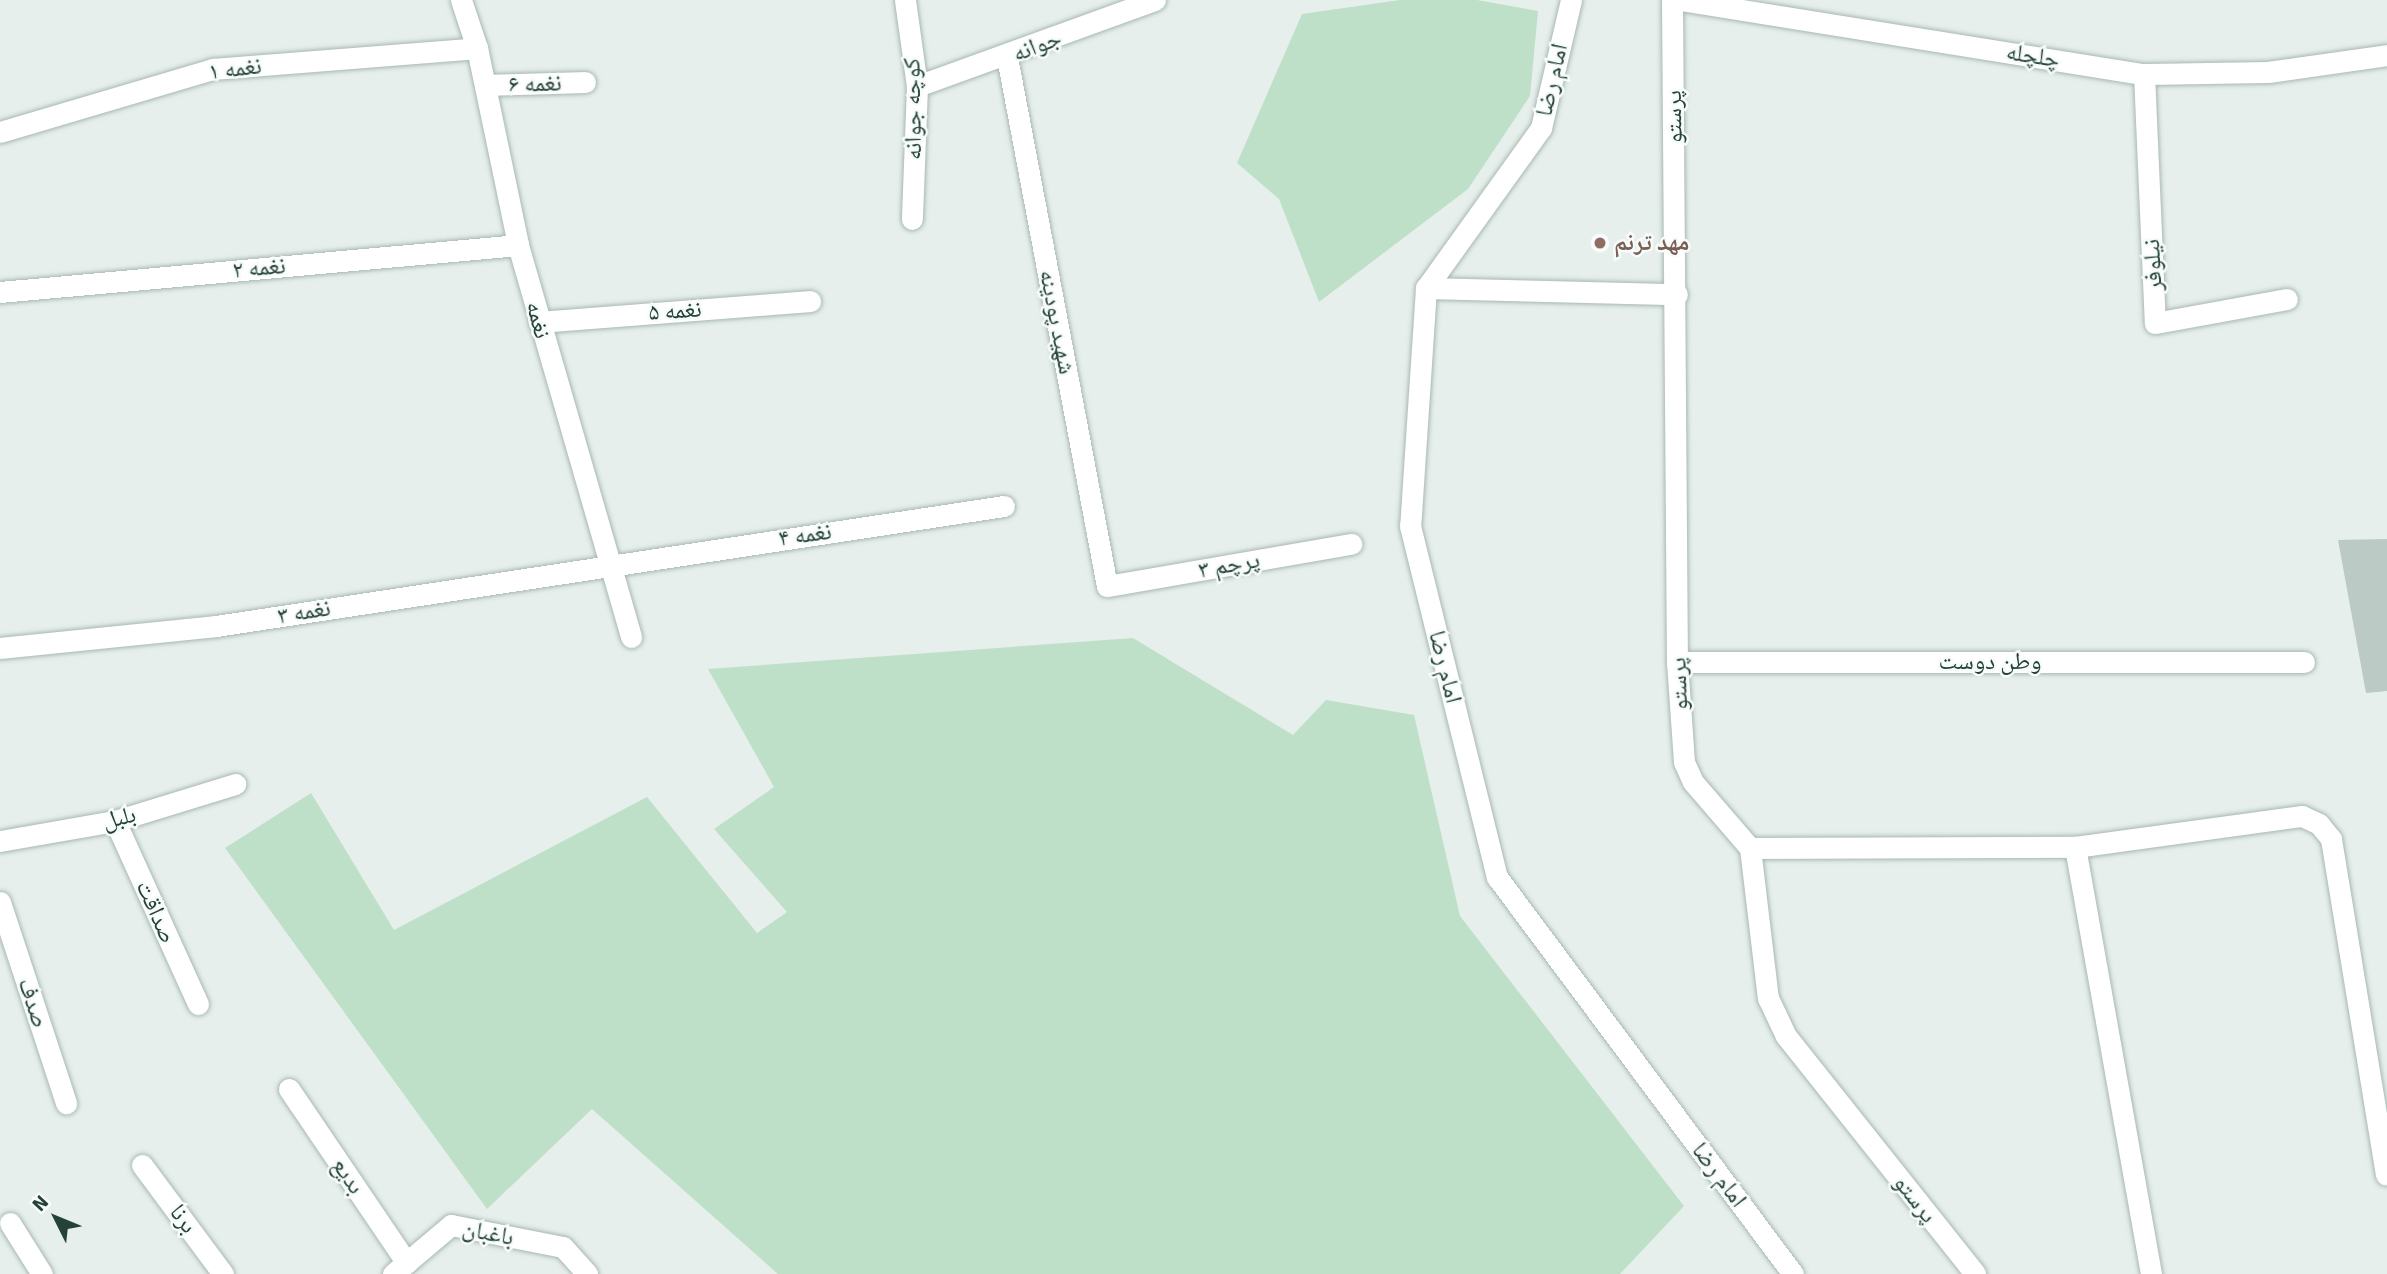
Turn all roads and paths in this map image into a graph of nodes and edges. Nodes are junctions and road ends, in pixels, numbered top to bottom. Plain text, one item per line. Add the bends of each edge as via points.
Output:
1 (461, 0) edge
2 (905, 0) edge
3 (1155, 0) edge
4 (1571, 0) edge
5 (1672, 0) edge
6 (1680, 0) edge
7 (477, 48) junction
8 (2387, 55) edge
9 (1007, 57) junction
10 (2144, 74) junction
11 (585, 82) dead end
12 (485, 85) junction
13 (917, 86) junction
14 (0, 132) edge
15 (912, 219) dead end
16 (518, 244) junction
17 (1426, 288) junction
18 (0, 292) edge
19 (1677, 294) junction
20 (2287, 299) dead end
21 (810, 301) dead end
22 (539, 322) junction
23 (1004, 506) dead end
24 (1350, 544) dead end
25 (606, 565) junction
26 (1107, 586) joint
27 (631, 637) dead end
28 (0, 648) edge
29 (1677, 662) junction
30 (2304, 662) dead end
31 (235, 784) dead end
32 (115, 821) junction
33 (0, 841) edge
34 (2075, 847) junction
35 (1750, 848) junction
36 (0, 902) edge
37 (198, 1004) dead end
38 (289, 1089) dead end
39 (66, 1103) dead end
40 (142, 1165) dead end
41 (2386, 1174) edge
42 (10, 1223) dead end
43 (400, 1268) edge
44 (42, 1274) edge
45 (223, 1274) edge
46 (587, 1274) edge
47 (1793, 1274) edge
48 (1975, 1274) edge
49 (2151, 1274) edge

1 - 7 street, نغمه
2 - 13 street, کوچه جوانه
3 - 9 street, جوانه
4 - 17 street, امام رضا via 1541,128
5 - 19 street, پرستو
6 - 10 street, چلچله
7 - 12 street, نغمه
7 - 14 street, نغمه ۱ via 212,69
8 - 10 street, چلچله via 2268,72
9 - 13 street, جوانه
9 - 26 street, شهید پودینه
10 - 20 street, نیلوفر via 2155,323
11 - 12 street, نغمه ۶
12 - 16 street, نغمه
13 - 15 street, کوچه جوانه
16 - 18 street, نغمه ۲
16 - 22 street, نغمه
17 - 19 street
17 - 47 street, امام رضا via 1410,526 1497,877
19 - 29 street, پرستو
21 - 22 street, نغمه ۵
22 - 25 street, نغمه
23 - 25 street, نغمه ۴
24 - 26 street, پرچم ۳
25 - 27 street, نغمه
25 - 28 street, نغمه ۳ via 216,626
29 - 30 street, وطن دوست
29 - 35 street, پرستو via 1684,762 1693,782
31 - 32 street, بلبل
32 - 33 street, بلبل
32 - 37 street, صداقت
34 - 35 street
34 - 41 street via 2302,816 2319,824 2330,839
34 - 49 street
35 - 48 street, پرستو via 1768,998 1786,1036
36 - 39 street, صدف
38 - 43 street, بدیع
40 - 45 street, برنا
42 - 44 street
43 - 46 street, باغبان via 451,1225 563,1247

